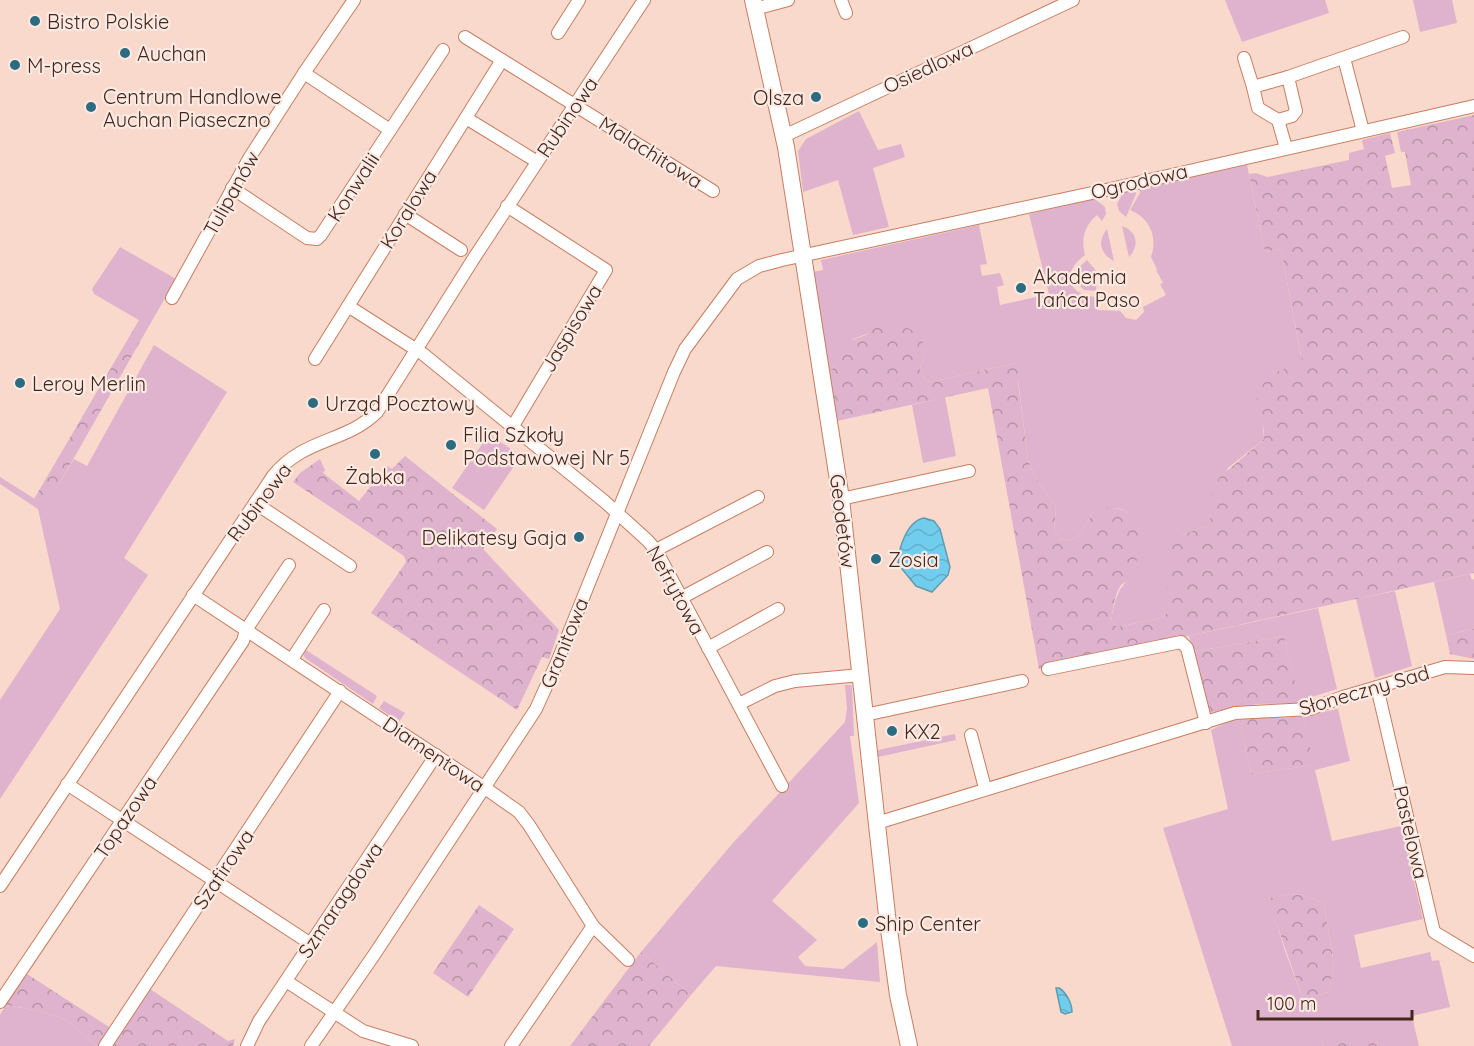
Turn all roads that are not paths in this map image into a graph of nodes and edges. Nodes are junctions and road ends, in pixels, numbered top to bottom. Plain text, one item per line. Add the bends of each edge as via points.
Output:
1 (354, 0) edge
2 (579, 0) edge
3 (644, 0) edge
4 (788, 0) edge
5 (841, 0) edge
6 (1073, 0) edge
7 (754, 5) edge
8 (846, 13) dead end
9 (558, 33) dead end
10 (465, 37) dead end
11 (1403, 37) dead end
12 (443, 50) dead end
13 (1244, 58) dead end
14 (1344, 58) junction
15 (502, 60) junction
16 (304, 73) junction
17 (1288, 77) junction
18 (1253, 87) junction
19 (576, 105) junction
20 (1474, 106) edge
21 (466, 118) junction
22 (1278, 120) junction
23 (390, 130) junction
24 (1363, 131) junction
25 (784, 136) junction
26 (1286, 148) junction
27 (531, 158) dead end
28 (232, 188) junction
29 (713, 191) dead end
30 (507, 206) junction
31 (405, 214) junction
32 (461, 250) dead end
33 (804, 255) junction
34 (172, 298) dead end
35 (348, 306) junction
36 (417, 349) junction
37 (315, 359) dead end
38 (513, 426) junction
39 (969, 471) dead end
40 (758, 497) dead end
41 (841, 499) junction
42 (255, 503) junction
43 (618, 514) junction
44 (656, 550) junction
45 (767, 552) dead end
46 (290, 565) dead end
47 (350, 566) dead end
48 (194, 595) junction
49 (681, 598) junction
50 (778, 609) dead end
51 (324, 610) dead end
52 (246, 630) junction
53 (708, 648) junction
54 (292, 659) junction
55 (1048, 669) dead end
56 (1474, 669) edge
57 (861, 675) junction
58 (1022, 681) dead end
59 (1377, 687) junction
60 (340, 691) junction
61 (738, 704) junction
62 (865, 715) junction
63 (1206, 723) junction
64 (971, 735) dead end
65 (436, 755) junction
66 (67, 784) junction
67 (782, 786) dead end
68 (485, 788) junction
69 (985, 788) junction
70 (123, 821) junction
71 (877, 823) junction
72 (215, 880) junction
73 (0, 886) edge
74 (593, 926) junction
75 (311, 944) junction
76 (1474, 956) edge
77 (628, 960) dead end
78 (286, 981) junction
79 (0, 1002) edge
80 (334, 1012) junction
81 (105, 1046) edge
82 (247, 1046) edge
83 (310, 1046) edge
84 (412, 1046) edge
85 (511, 1046) edge
86 (909, 1046) edge

1 - 16 street, Tulipanów
2 - 9 street
3 - 19 street, Rubinowa
4 - 7 street
5 - 8 street
6 - 25 street, Osiedlowa
7 - 25 street, Geodetów
10 - 15 street, Malachitowa
11 - 14 street
12 - 23 street, Konwalii
13 - 18 street
14 - 17 street
14 - 24 street
15 - 19 street, Malachitowa
15 - 21 street, Koralowa
16 - 23 street
16 - 28 street, Tulipanów
17 - 18 street
17 - 22 street via 1296,111
18 - 22 street via 1258,108
19 - 29 street, Malachitowa
19 - 30 street, Rubinowa
20 - 24 street, Ogrodowa
21 - 27 street
21 - 31 street, Koralowa
22 - 26 street
23 - 28 street, Konwalii via 317,239 307,238
24 - 26 street, Ogrodowa
25 - 33 street, Geodetów
26 - 33 street, Ogrodowa
28 - 34 street, Tulipanów
30 - 36 street, Rubinowa
30 - 38 street, Jaspisowa via 606,270
31 - 32 street
31 - 35 street, Koralowa
33 - 41 street, Geodetów
33 - 43 street, Granitowa via 750,271 737,279 718,303 685,349 674,372
35 - 36 street, Nefrytowa
35 - 37 street, Koralowa
36 - 38 street, Nefrytowa
36 - 42 street, Rubinowa via 370,420 290,458
38 - 43 street, Nefrytowa
39 - 41 street
40 - 44 street
41 - 57 street, Geodetów
42 - 47 street
42 - 48 street, Rubinowa
43 - 44 street, Nefrytowa
43 - 68 street, Granitowa via 536,709
44 - 49 street, Nefrytowa
45 - 49 street
46 - 52 street, Topazowa
48 - 52 street, Diamentowa
48 - 66 street, Rubinowa
49 - 53 street, Nefrytowa
50 - 53 street
51 - 54 street
52 - 54 street, Diamentowa
52 - 70 street, Topazowa via 243,641
53 - 61 street, Nefrytowa
54 - 60 street, Diamentowa
55 - 63 street via 1181,642 1187,648
56 - 59 street, Słoneczny Sad via 1451,666
57 - 61 street via 795,681
57 - 62 street, Geodetów
58 - 62 street
59 - 63 street, Słoneczny Sad via 1310,709 1235,713
59 - 76 street, Pastelowa via 1434,932
60 - 65 street, Diamentowa
60 - 72 street, Szafirowa
61 - 67 street, Nefrytowa
62 - 71 street, Geodetów
63 - 69 street, Słoneczny Sad
64 - 69 street
65 - 68 street, Diamentowa
65 - 75 street, Szmaragdowa
66 - 70 street
66 - 73 street, Rubinowa
68 - 74 street, Diamentowa via 519,812
68 - 80 street, Granitowa
69 - 71 street, Słoneczny Sad
70 - 72 street
70 - 79 street, Topazowa
71 - 86 street, Geodetów via 898,995
72 - 75 street
72 - 81 street, Szafirowa
74 - 77 street, Diamentowa
74 - 85 street
75 - 78 street, Szmaragdowa
78 - 80 street
78 - 82 street, Szmaragdowa
80 - 83 street, Granitowa
80 - 84 street via 363,1031

